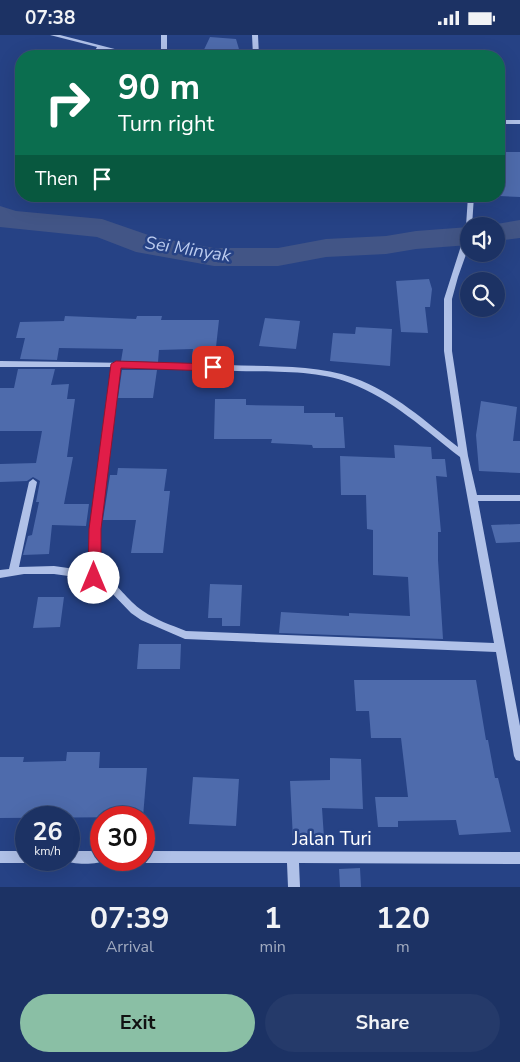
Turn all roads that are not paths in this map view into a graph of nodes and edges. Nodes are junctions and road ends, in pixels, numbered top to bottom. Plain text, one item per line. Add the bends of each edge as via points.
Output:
1 (53, 35) edge
2 (88, 35) edge
3 (164, 35) edge
4 (255, 35) edge
5 (88, 44) junction
6 (100, 47) junction
7 (98, 50) edge
8 (113, 50) edge
9 (164, 50) edge
10 (256, 50) edge
11 (505, 122) edge
12 (520, 123) edge
13 (471, 202) edge
14 (470, 217) edge
15 (460, 260) edge
16 (0, 364) edge
17 (116, 364) junction
18 (464, 456) junction
19 (33, 481) dead end
20 (473, 498) junction
21 (520, 498) edge
22 (13, 571) junction
23 (0, 574) edge
24 (94, 578) junction
25 (500, 648) junction
26 (520, 756) edge
27 (0, 857) edge
28 (15, 857) edge
29 (155, 857) edge
30 (293, 857) junction
31 (520, 858) edge
32 (294, 887) edge

1 - 5 street
2 - 5 street
3 - 9 street
4 - 10 street
5 - 6 street
6 - 7 street
6 - 8 street
11 - 12 street
13 - 14 street
15 - 18 street via 448,299 448,351
16 - 17 street
17 - 18 street via 272,369 335,376 370,389 400,407
17 - 24 street via 95,529
18 - 20 street
19 - 22 street
20 - 21 street
20 - 25 street
22 - 23 street
22 - 24 street via 68,571
24 - 25 street via 106,582 140,615 185,635
25 - 26 street
27 - 28 street
29 - 30 street, Jalan Turi
30 - 31 street, Jalan Turi
30 - 32 street

